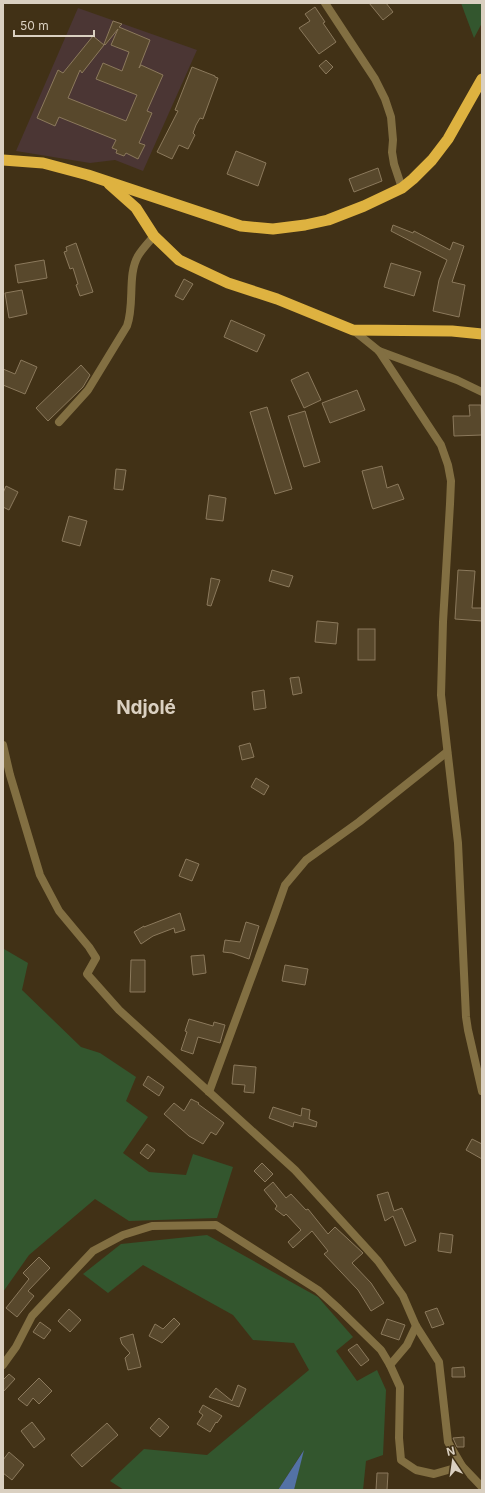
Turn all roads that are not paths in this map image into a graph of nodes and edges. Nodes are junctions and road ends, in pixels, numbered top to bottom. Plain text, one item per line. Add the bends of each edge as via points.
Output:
1 (325, 3) edge
2 (482, 79) edge
3 (3, 160) edge
4 (88, 175) junction
5 (402, 188) junction
6 (154, 236) junction
7 (353, 330) junction
8 (482, 334) edge
9 (379, 351) junction
10 (482, 392) edge
11 (59, 422) dead end
12 (3, 745) edge
13 (447, 752) junction
14 (482, 1091) edge
15 (209, 1092) junction
16 (416, 1326) junction
17 (3, 1365) edge
18 (390, 1365) junction
19 (462, 1466) junction
20 (482, 1487) edge

1 - 5 street via 375,79 385,99 391,117 393,158
2 - 5 highway via 448,139 432,160
3 - 4 highway via 43,163
4 - 5 highway via 242,226 273,229 328,220
4 - 6 highway via 110,185 136,208
6 - 7 highway via 179,260 221,280
6 - 11 street via 138,256 133,274 131,316 127,326 88,390
7 - 8 highway via 452,331
7 - 9 street
9 - 10 street
9 - 13 street via 441,446 451,481 441,695
12 - 15 street via 40,875 59,910 96,958 87,974 119,1010
13 - 14 street via 458,843 466,1017
13 - 15 street via 359,822 306,860 285,885
15 - 16 street via 295,1170 378,1261 403,1296
16 - 18 street via 407,1345
16 - 19 street via 439,1362 448,1442
17 - 18 street via 16,1347 32,1316 93,1251 123,1235 152,1226 216,1225 318,1290 381,1350
18 - 19 street via 400,1387 401,1460 416,1470 434,1474
19 - 20 street

